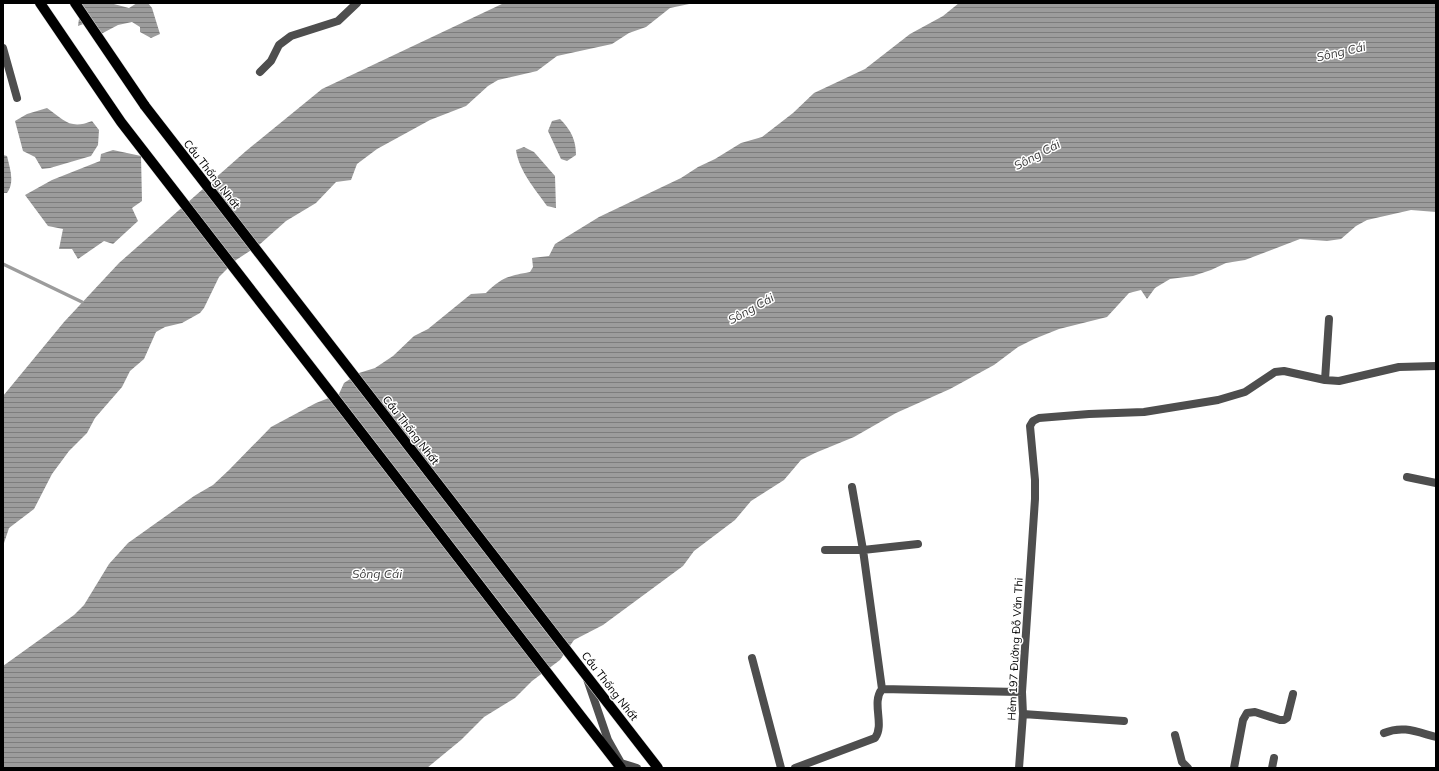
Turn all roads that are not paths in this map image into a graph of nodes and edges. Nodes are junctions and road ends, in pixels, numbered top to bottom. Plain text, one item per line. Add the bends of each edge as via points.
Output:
1 (40, 3) edge
2 (75, 3) edge
3 (357, 3) edge
4 (3, 48) edge
5 (260, 72) dead end
6 (17, 98) dead end
7 (1329, 319) dead end
8 (1436, 366) edge
9 (1325, 380) junction
10 (1407, 477) dead end
11 (1436, 483) edge
12 (852, 487) dead end
13 (918, 544) dead end
14 (825, 550) dead end
15 (863, 550) junction
16 (752, 658) dead end
17 (582, 666) dead end
18 (882, 689) junction
19 (1022, 692) junction
20 (1293, 694) dead end
21 (1023, 714) junction
22 (1124, 721) dead end
23 (1384, 733) dead end
24 (1175, 735) dead end
25 (1436, 737) edge
26 (1274, 758) dead end
27 (621, 768) edge
28 (636, 768) edge
29 (658, 768) edge
30 (781, 768) edge
31 (795, 768) edge
32 (1020, 768) edge
33 (1188, 768) edge
34 (1234, 768) edge
35 (1272, 768) edge

1 - 27 main road via 121,122
2 - 29 main road, Cầu Thống Nhất, bridge via 145,106
3 - 5 street via 338,21 291,36 280,45 271,61
4 - 6 street
7 - 9 street
8 - 9 street via 1399,367 1338,381
9 - 19 street, Hẻm 197 Đường Đỗ Văn Thi via 1284,371 1275,372 1245,392 1218,400 1144,412 1039,418 1033,421 1030,426 1035,480 1034,531
10 - 11 street
12 - 15 street
13 - 15 street
14 - 15 street
15 - 18 street
16 - 30 street
17 - 28 street via 608,740 620,763
18 - 19 street
18 - 31 street via 878,698 879,729 875,738
19 - 21 street, Hẻm 197 Đường Đỗ Văn Thi
20 - 34 street via 1287,718 1284,720 1255,712 1246,714
21 - 22 street
21 - 32 street, Hẻm 197 Đường Đỗ Văn Thi
23 - 25 street via 1392,729 1405,729
24 - 33 street via 1182,762
26 - 35 street

